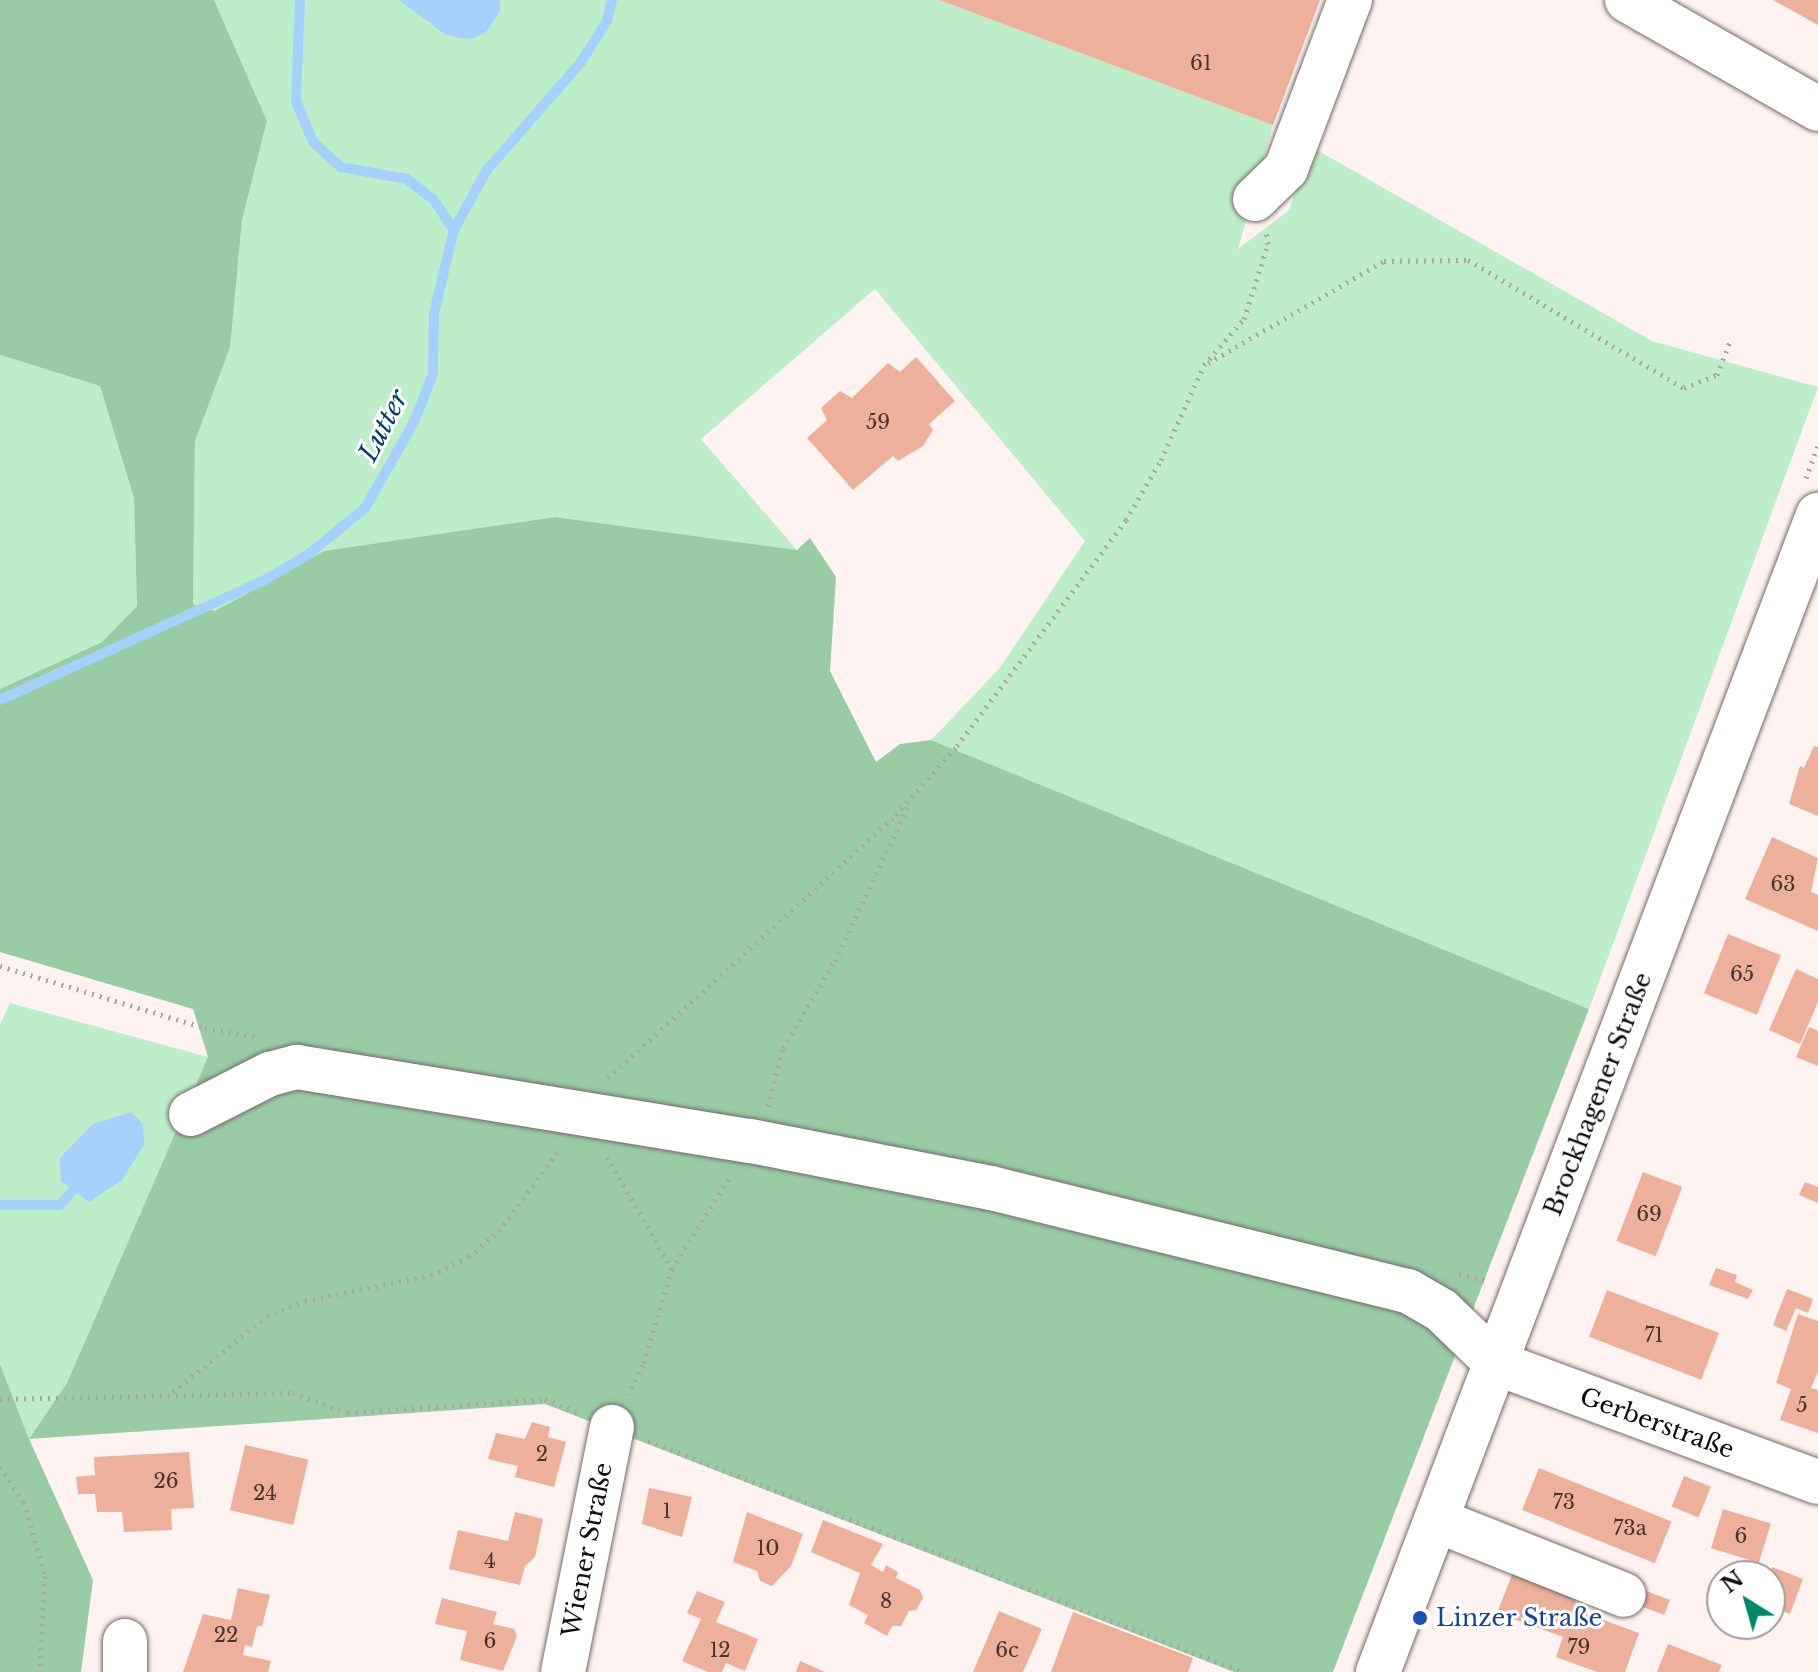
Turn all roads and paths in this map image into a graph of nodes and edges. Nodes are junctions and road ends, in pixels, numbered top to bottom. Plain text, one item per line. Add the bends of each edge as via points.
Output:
1 (1350, 0) edge
2 (1627, 0) edge
3 (1818, 109) edge
4 (1255, 199) joint
5 (1731, 339) dead end
6 (1204, 365) junction
7 (1818, 515) edge
8 (914, 795) junction
9 (191, 1114) dead end
10 (582, 1114) junction
11 (751, 1141) junction
12 (672, 1269) junction
13 (1496, 1363) junction
14 (173, 1392) junction
15 (0, 1399) edge
16 (612, 1427) junction
17 (0, 1467) edge
18 (1818, 1482) edge
19 (1436, 1520) junction
20 (1624, 1595) dead end
21 (571, 1669) edge
22 (40, 1672) edge
23 (1243, 1672) edge
24 (1378, 1672) edge

1 - 4 main road via 1286,169
2 - 3 main road
4 - 6 path via 1263,211 1268,244 1244,319
5 - 6 path via 1717,375 1684,388 1468,260 1384,261
6 - 8 path via 1161,460 1097,563
7 - 13 main road, Brockhagener Straße
8 - 10 path via 638,1048 596,1090
8 - 11 path via 835,961 783,1048 764,1121
9 - 10 main road via 270,1074 297,1067
10 - 11 main road
10 - 12 path
10 - 14 path via 499,1231 469,1257 431,1275 305,1301 267,1316
11 - 12 path
11 - 13 main road via 991,1188 1408,1291 1441,1310
12 - 16 path via 643,1365
13 - 18 main road, Gerberstraße
13 - 19 main road, Brockhagener Straße
14 - 15 path
14 - 16 path via 293,1393 348,1413 545,1399
16 - 21 main road, Wiener Straße
16 - 23 path
17 - 22 path via 24,1502 45,1576
19 - 20 main road
19 - 24 main road, Brockhagener Straße

